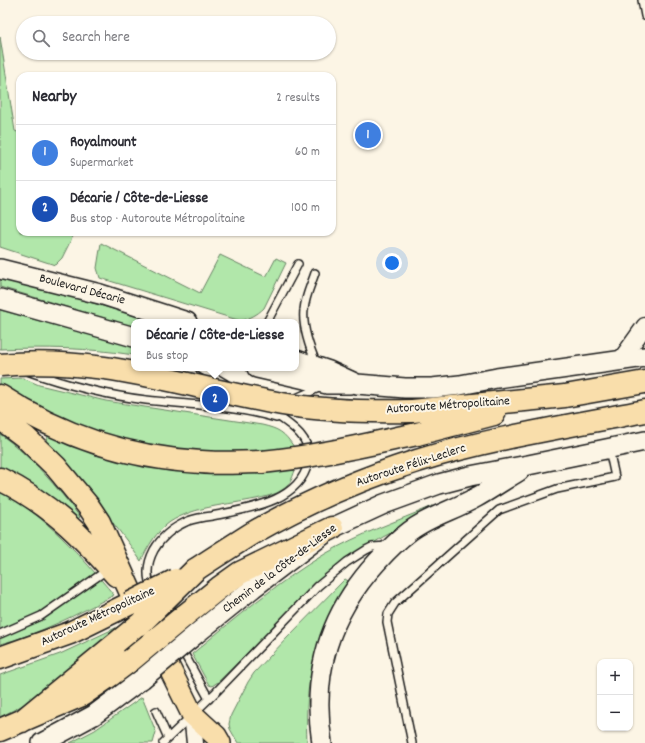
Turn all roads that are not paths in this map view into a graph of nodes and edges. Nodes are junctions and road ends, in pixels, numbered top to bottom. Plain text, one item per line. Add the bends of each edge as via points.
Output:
1 (642, 0) edge
2 (645, 16) edge
3 (298, 264) dead end
4 (0, 269) edge
5 (315, 273) dead end
6 (0, 299) edge
7 (178, 319) edge
8 (269, 319) edge
9 (645, 326) edge
10 (131, 336) edge
11 (645, 357) edge
12 (0, 361) edge
13 (299, 361) edge
14 (620, 361) junction
15 (0, 365) edge
16 (318, 367) junction
17 (204, 371) edge
18 (270, 371) edge
19 (645, 382) edge
20 (327, 384) junction
21 (357, 384) junction
22 (0, 396) edge
23 (565, 396) junction
24 (266, 408) junction
25 (645, 410) edge
26 (246, 411) junction
27 (0, 418) edge
28 (287, 422) junction
29 (645, 441) edge
30 (609, 449) junction
31 (528, 465) junction
32 (0, 479) edge
33 (332, 528) junction
34 (394, 545) junction
35 (114, 565) junction
36 (195, 570) junction
37 (131, 593) joint
38 (172, 617) junction
39 (0, 634) edge
40 (175, 635) dead end
41 (179, 642) dead end
42 (0, 658) edge
43 (209, 699) junction
44 (156, 711) dead end
45 (192, 714) junction
46 (22, 721) junction
47 (0, 730) edge
48 (166, 740) edge
49 (42, 743) edge
50 (195, 743) edge
51 (220, 743) edge
52 (322, 743) edge
53 (412, 743) edge

1 - 2 lane
3 - 8 lane
4 - 7 main road, Boulevard Décarie via 100,294
5 - 16 lane via 304,310 307,334
6 - 10 main road
9 - 14 street
11 - 14 main road
12 - 26 lane via 42,377 94,391 146,400
13 - 16 main road
14 - 21 main road via 432,388
15 - 23 highway, Autoroute Métropolitaine, bridge via 42,363 106,368 283,404 332,410 412,411
16 - 21 main road
17 - 24 lane
18 - 20 main road
19 - 23 highway
20 - 21 main road
20 - 24 lane
22 - 23 highway, bridge via 38,419 99,444 166,459 202,462 262,462 301,458 417,434
24 - 26 lane
24 - 28 lane
25 - 36 highway, Autoroute Félix-Leclerc via 475,445 435,455 376,475 266,526
26 - 28 lane
27 - 35 highway via 35,446 70,483 99,522
28 - 38 lane via 300,433 309,452 306,471 298,483 271,502 184,522 169,532 156,547 149,563 148,577 150,585
29 - 30 main road, Chemin de la Côte-de-Liesse
30 - 31 main road, Chemin de la Côte-de-Liesse
30 - 53 lane via 615,477 557,489 499,510 390,608 387,622
31 - 33 main road, Chemin de la Côte-de-Liesse via 439,484 384,504
31 - 34 main road via 475,498 419,525
32 - 35 highway via 33,498 64,521
33 - 38 highway via 240,573
33 - 49 main road, Chemin de la Côte-de-Liesse, bridge via 252,588 142,679 94,715
34 - 43 lane via 372,547 347,562 290,614
34 - 52 main road via 360,582 341,611 331,634 320,677
35 - 37 highway
35 - 39 lane via 41,616
36 - 42 highway, Autoroute Métropolitaine, bridge via 76,630
36 - 46 highway, bridge via 140,624
37 - 45 main road
38 - 40 lane
38 - 46 highway, bridge via 131,660 82,695
41 - 43 lane
43 - 45 lane
44 - 48 lane
45 - 48 lane
45 - 50 street
45 - 51 main road
46 - 47 highway

